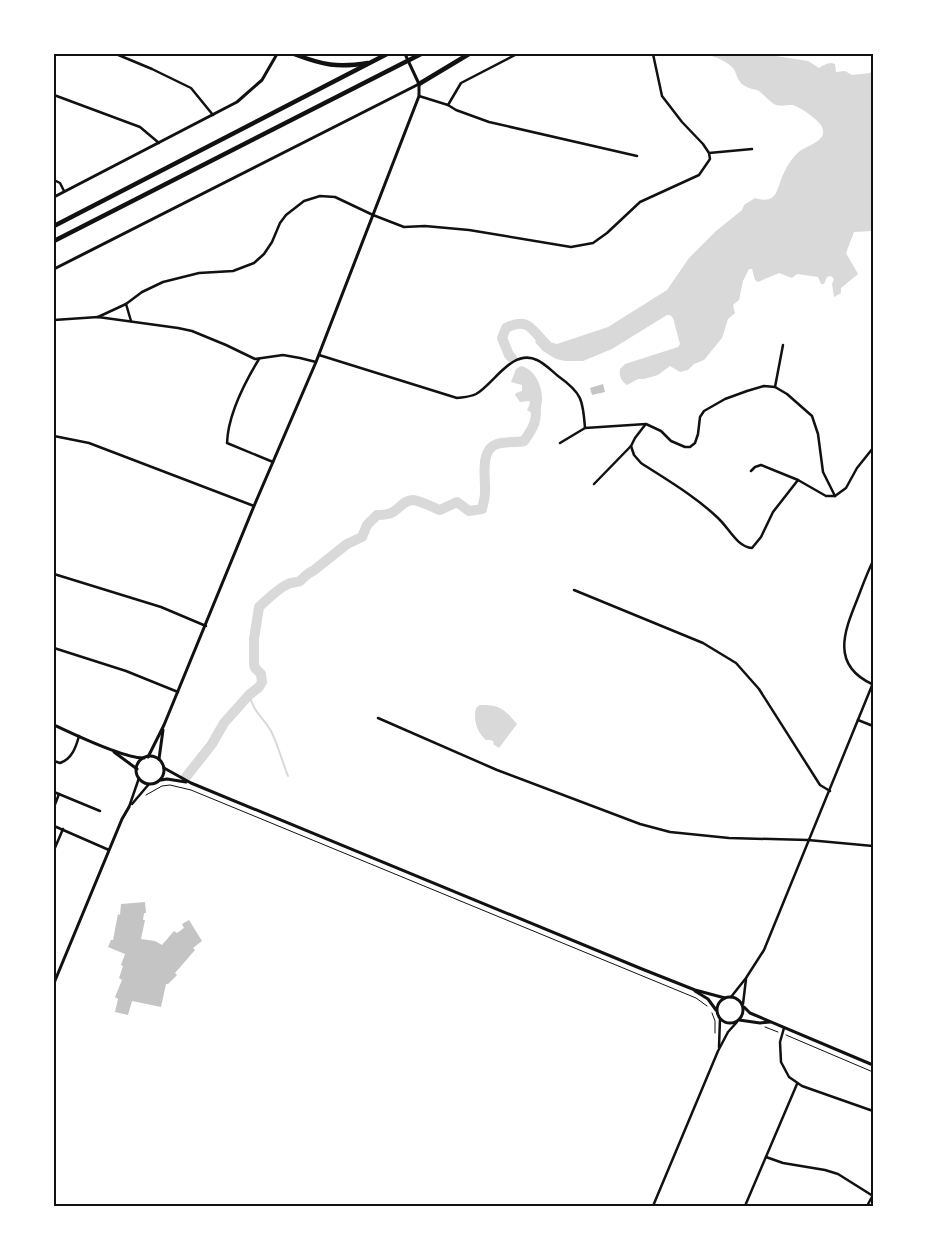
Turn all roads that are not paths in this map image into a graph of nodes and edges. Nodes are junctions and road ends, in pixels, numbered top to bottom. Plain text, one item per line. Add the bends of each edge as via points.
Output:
1 (116, 54) edge
2 (277, 54) edge
3 (294, 54) edge
4 (305, 54) edge
5 (387, 54) edge
6 (406, 54) edge
7 (421, 54) edge
8 (469, 54) edge
9 (517, 54) edge
10 (653, 54) edge
11 (310, 60) junction
12 (372, 62) junction
13 (419, 84) junction
14 (54, 95) edge
15 (420, 96) junction
16 (448, 105) junction
17 (213, 115) junction
18 (159, 143) junction
19 (752, 149) dead end
20 (709, 153) junction
21 (637, 156) dead end
22 (54, 180) edge
23 (64, 191) junction
24 (54, 196) edge
25 (373, 215) junction
26 (54, 226) edge
27 (54, 241) edge
28 (54, 269) edge
29 (126, 304) junction
30 (98, 317) junction
31 (54, 320) edge
32 (131, 321) junction
33 (783, 346) dead end
34 (319, 356) junction
35 (259, 358) junction
36 (316, 362) junction
37 (775, 387) junction
38 (646, 424) junction
39 (585, 428) junction
40 (54, 436) edge
41 (560, 443) dead end
42 (631, 446) junction
43 (873, 448) edge
44 (273, 462) junction
45 (751, 471) dead end
46 (798, 480) junction
47 (594, 484) dead end
48 (835, 496) junction
49 (254, 506) junction
50 (873, 560) edge
51 (54, 574) edge
52 (574, 590) dead end
53 (206, 626) junction
54 (54, 648) edge
55 (873, 684) edge
56 (178, 692) junction
57 (378, 718) dead end
58 (858, 720) junction
59 (54, 725) edge
60 (164, 725) junction
61 (873, 726) edge
62 (79, 736) junction
63 (110, 749) junction
64 (146, 758) junction
65 (159, 759) junction
66 (54, 761) edge
67 (164, 768) junction
68 (137, 769) junction
69 (139, 778) junction
70 (160, 780) junction
71 (191, 783) junction
72 (149, 784) junction
73 (830, 791) junction
74 (54, 792) edge
75 (59, 794) junction
76 (54, 807) edge
77 (129, 807) junction
78 (100, 811) dead end
79 (54, 826) edge
80 (63, 829) junction
81 (808, 840) junction
82 (873, 846) edge
83 (54, 850) edge
84 (109, 850) junction
85 (746, 978) junction
86 (54, 983) edge
87 (695, 990) junction
88 (732, 997) junction
89 (725, 998) junction
90 (743, 1006) junction
91 (717, 1012) junction
92 (720, 1019) junction
93 (738, 1021) junction
94 (771, 1022) junction
95 (785, 1028) junction
96 (718, 1050) junction
97 (873, 1065) edge
98 (796, 1084) junction
99 (873, 1111) edge
100 (766, 1157) junction
101 (873, 1196) edge
102 (653, 1206) edge
103 (745, 1206) edge
104 (867, 1206) edge

1 - 17 street via 191,88
2 - 17 street via 254,88
3 - 11 highway
4 - 11 highway
5 - 12 highway
6 - 13 street
7 - 27 highway
8 - 13 highway
9 - 16 street via 461,83
10 - 20 street via 662,96
11 - 12 highway via 338,66
12 - 26 highway
13 - 15 street
13 - 28 street
14 - 18 street via 140,127
15 - 16 street
15 - 25 street
16 - 21 street via 489,122
17 - 18 street
18 - 23 street
19 - 20 street
20 - 25 street via 710,159 699,175 640,202 593,244 570,247 469,230 404,227
22 - 23 street
23 - 24 street
25 - 29 street via 335,197 313,197 283,218 272,242 254,263 234,270 175,278
25 - 34 street
29 - 30 street
29 - 32 street
30 - 31 street
30 - 32 street
32 - 35 street via 192,331 251,358
33 - 37 street
34 - 36 street
34 - 39 street via 457,398 478,393 519,359 536,359 572,386 583,404
35 - 36 street via 283,355
35 - 44 street via 228,429 227,443
36 - 44 street
37 - 38 street via 764,386 747,391 704,411 695,443 690,447 684,448
37 - 48 street via 812,416 823,472
38 - 39 street
38 - 42 street
39 - 41 street
40 - 49 street via 89,443
42 - 46 street via 641,463 705,505 746,548 752,548 761,537 773,512
42 - 47 street
43 - 48 street via 846,488
44 - 49 street
45 - 46 street via 761,465
46 - 48 street via 826,496
49 - 53 street
50 - 55 street via 846,626 843,645 854,672
51 - 53 street via 161,607
52 - 73 street via 724,654 759,689 820,785
53 - 56 street
54 - 56 street
55 - 58 street
56 - 60 street
57 - 81 street via 497,770 640,824 670,832 729,838
58 - 61 street
58 - 73 street
59 - 62 street
60 - 64 street
60 - 65 street
62 - 63 street
62 - 66 street via 71,755 60,763
63 - 64 street
63 - 68 street
64 - 65 street
64 - 68 street via 140,761
65 - 67 street
67 - 70 street
67 - 71 street
68 - 69 street
69 - 72 street
69 - 77 street
70 - 71 street
70 - 72 street
71 - 87 street
72 - 77 street
73 - 81 street
74 - 75 street
75 - 76 street
75 - 78 street
77 - 84 street
79 - 80 street
80 - 83 street
80 - 84 street
81 - 82 street
81 - 85 street via 764,950
84 - 86 street
85 - 88 street
85 - 90 street
87 - 89 street
87 - 91 street
88 - 89 street
88 - 90 street
89 - 91 street
90 - 93 street via 744,1014
90 - 94 street via 750,1013
91 - 92 street
92 - 93 street via 729,1024
92 - 96 street
93 - 94 street
93 - 96 street
94 - 95 street
95 - 97 street
95 - 98 street via 780,1042 780,1062
96 - 102 street
98 - 99 street
98 - 100 street
100 - 101 street via 838,1174
100 - 103 street
101 - 104 street

